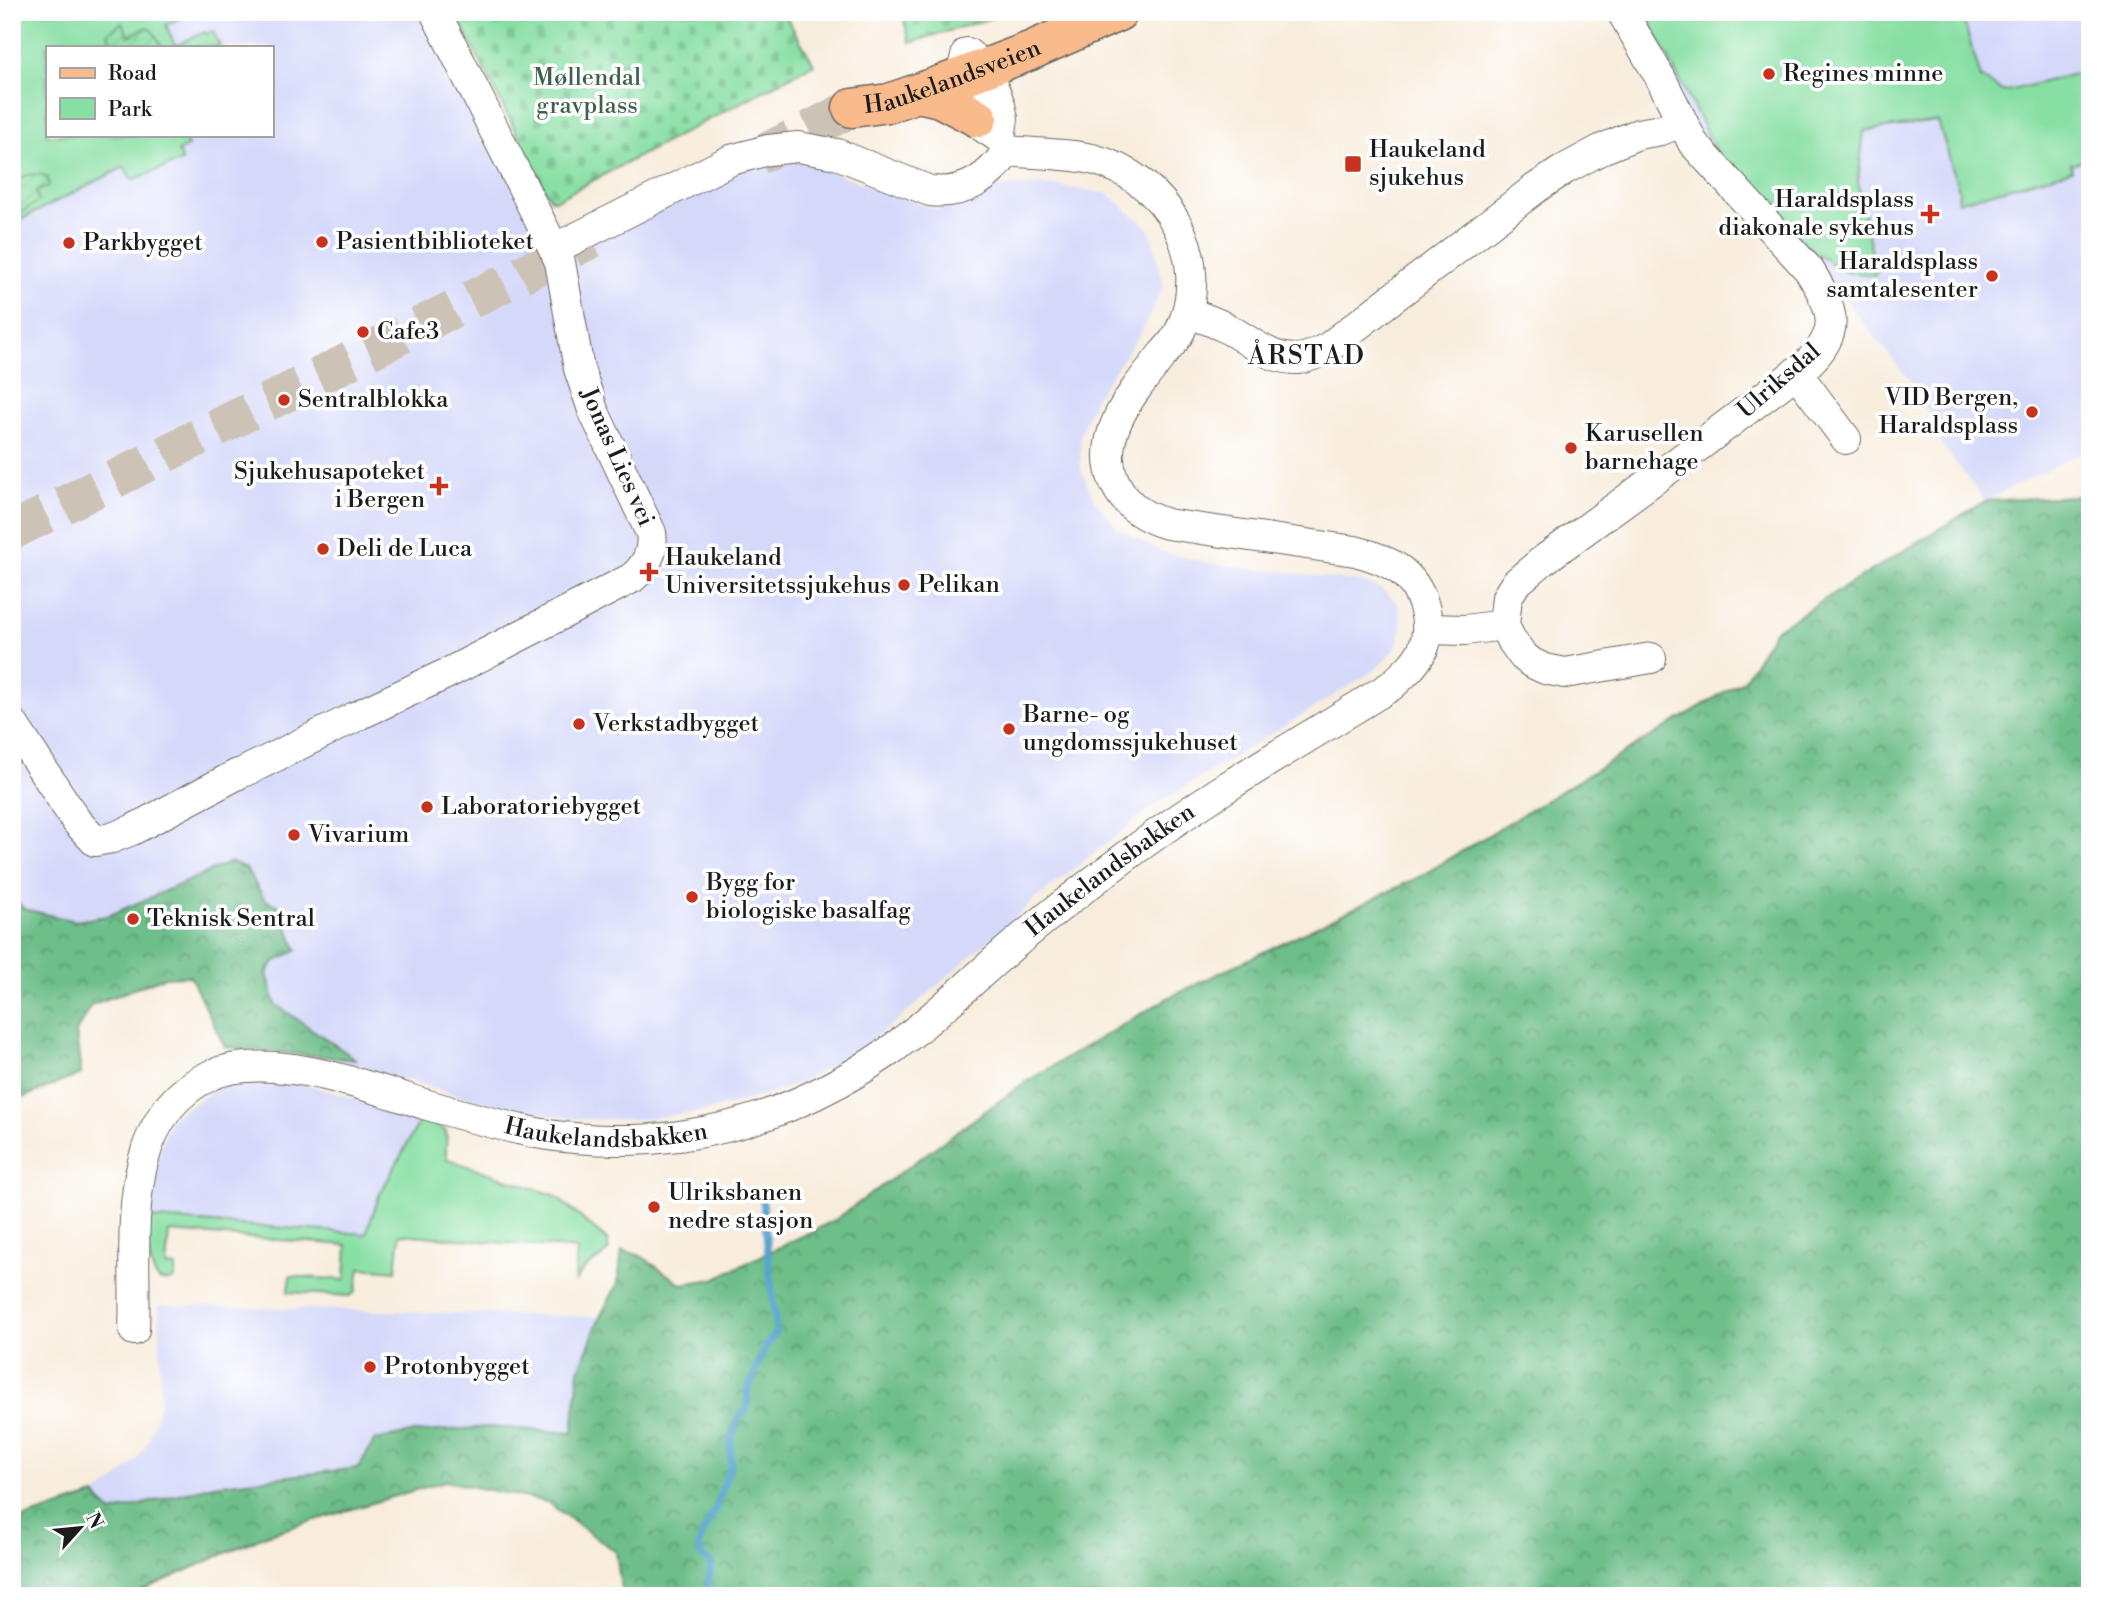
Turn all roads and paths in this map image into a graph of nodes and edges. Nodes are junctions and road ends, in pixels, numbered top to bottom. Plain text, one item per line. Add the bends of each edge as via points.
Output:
1 (435, 12) edge
2 (1073, 12) edge
3 (1118, 12) edge
4 (1622, 12) edge
5 (971, 66) junction
6 (918, 93) junction
7 (1681, 122) junction
8 (995, 136) junction
9 (554, 248) junction
10 (1187, 313) junction
11 (1796, 372) junction
12 (1846, 439) dead end
13 (1504, 625) junction
14 (1427, 629) junction
15 (1651, 659) dead end
16 (13, 724) edge
17 (134, 1330) dead end

1 - 9 street, Jonas Lies vei
2 - 5 main road, Haukelandsveien
3 - 5 main road, Haukelandsveien
4 - 7 street, Ulriksdal
5 - 6 main road, Haukelandsveien
5 - 6 main road, Haukelandsveien via 923,68 852,108
5 - 8 street
6 - 8 main road via 940,98
7 - 10 street via 1627,138 1565,169 1315,354 1299,359 1268,354 1230,330
7 - 11 street, Ulriksdal via 1693,143 1809,270 1823,293 1832,325 1828,337 1818,354
8 - 9 street via 1000,162 972,186 958,191 930,191 837,154 798,147 768,150 731,160
8 - 10 street via 1091,159 1119,169 1147,188 1186,244 1193,275
9 - 16 street, Jonas Lies vei via 579,369 602,432 651,533 652,549 641,571 446,674 112,838 95,841 77,822
10 - 14 street via 1180,332 1117,419 1109,453 1112,478 1126,501 1138,512 1167,524 1372,555 1403,572 1411,582 1426,613
11 - 12 street
11 - 13 street, Ulriksdal via 1516,583 1507,597
13 - 14 street
13 - 15 street via 1523,656 1545,669 1566,673
14 - 17 street, Haukelandsbakken via 1416,660 1391,686 1133,851 887,1052 822,1092 782,1109 680,1136 575,1138 505,1126 329,1075 261,1067 210,1076 158,1121 146,1148 135,1220

